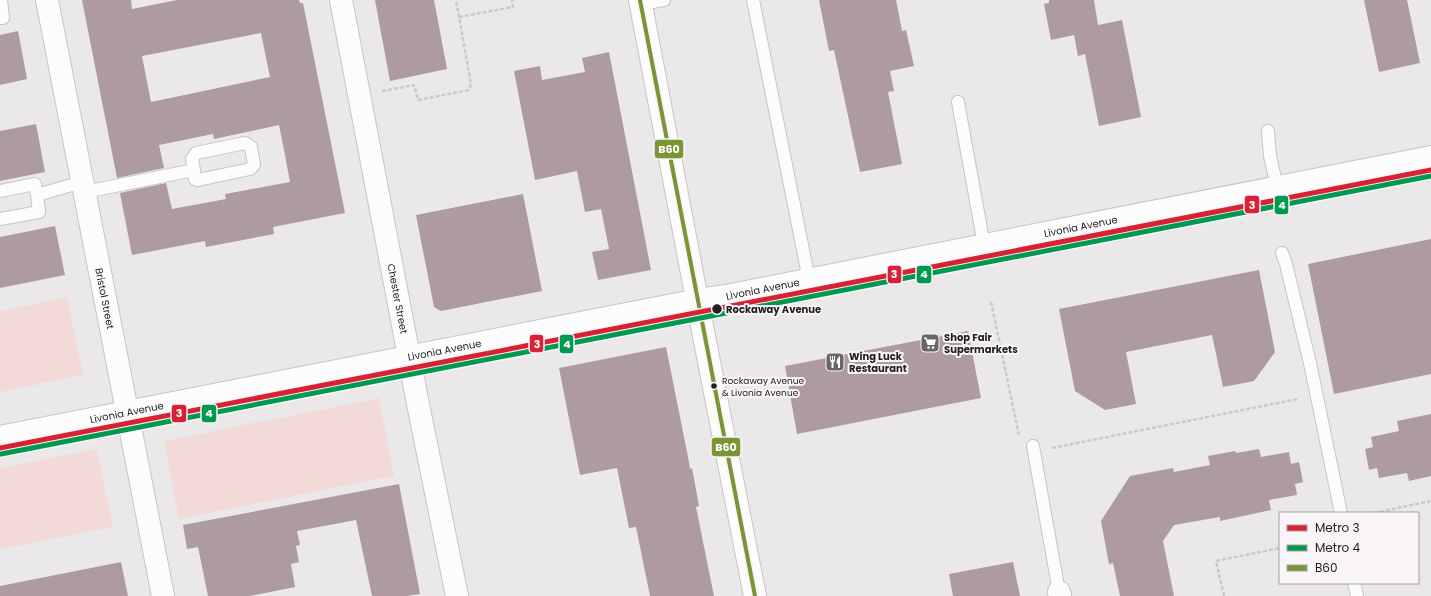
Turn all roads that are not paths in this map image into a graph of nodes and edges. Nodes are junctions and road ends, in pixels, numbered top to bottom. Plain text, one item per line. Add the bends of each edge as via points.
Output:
1 (47, 0) edge
2 (341, 0) edge
3 (664, 0) edge
4 (753, 0) edge
5 (5, 1) edge
6 (641, 2) edge
7 (0, 18) edge
8 (958, 102) dead end
9 (1268, 131) dead end
10 (1431, 157) edge
11 (194, 170) junction
12 (84, 187) junction
13 (1277, 187) junction
14 (0, 191) edge
15 (37, 195) junction
16 (0, 219) edge
17 (984, 245) junction
18 (1282, 253) dead end
19 (809, 280) junction
20 (698, 300) junction
21 (410, 358) junction
22 (127, 412) junction
23 (0, 437) edge
24 (1034, 449) road end
25 (1341, 512) edge
26 (1354, 584) edge
27 (1060, 594) edge
28 (164, 596) edge
29 (457, 596) edge
30 (755, 596) edge
31 (1357, 596) edge

1 - 12 street, Bristol Street
2 - 21 street, Chester Street
3 - 6 lane
4 - 19 lane
5 - 7 lane via 3,18
6 - 20 street
8 - 17 lane
9 - 13 lane
10 - 13 street, Livonia Avenue
11 - 11 lane via 192,159 196,152 245,143 251,147 254,165 250,170 198,180 195,179
11 - 12 lane
12 - 15 lane
12 - 22 street, Bristol Street
13 - 17 street, Livonia Avenue
14 - 15 lane via 34,184
15 - 16 lane via 39,212
17 - 19 street, Livonia Avenue
18 - 25 lane via 1317,395
19 - 20 street, Livonia Avenue
20 - 21 street, Livonia Avenue
20 - 30 street
21 - 22 street, Livonia Avenue
21 - 29 street, Chester Street
22 - 23 street, Livonia Avenue
22 - 28 street, Bristol Street
24 - 27 lane
26 - 31 lane

